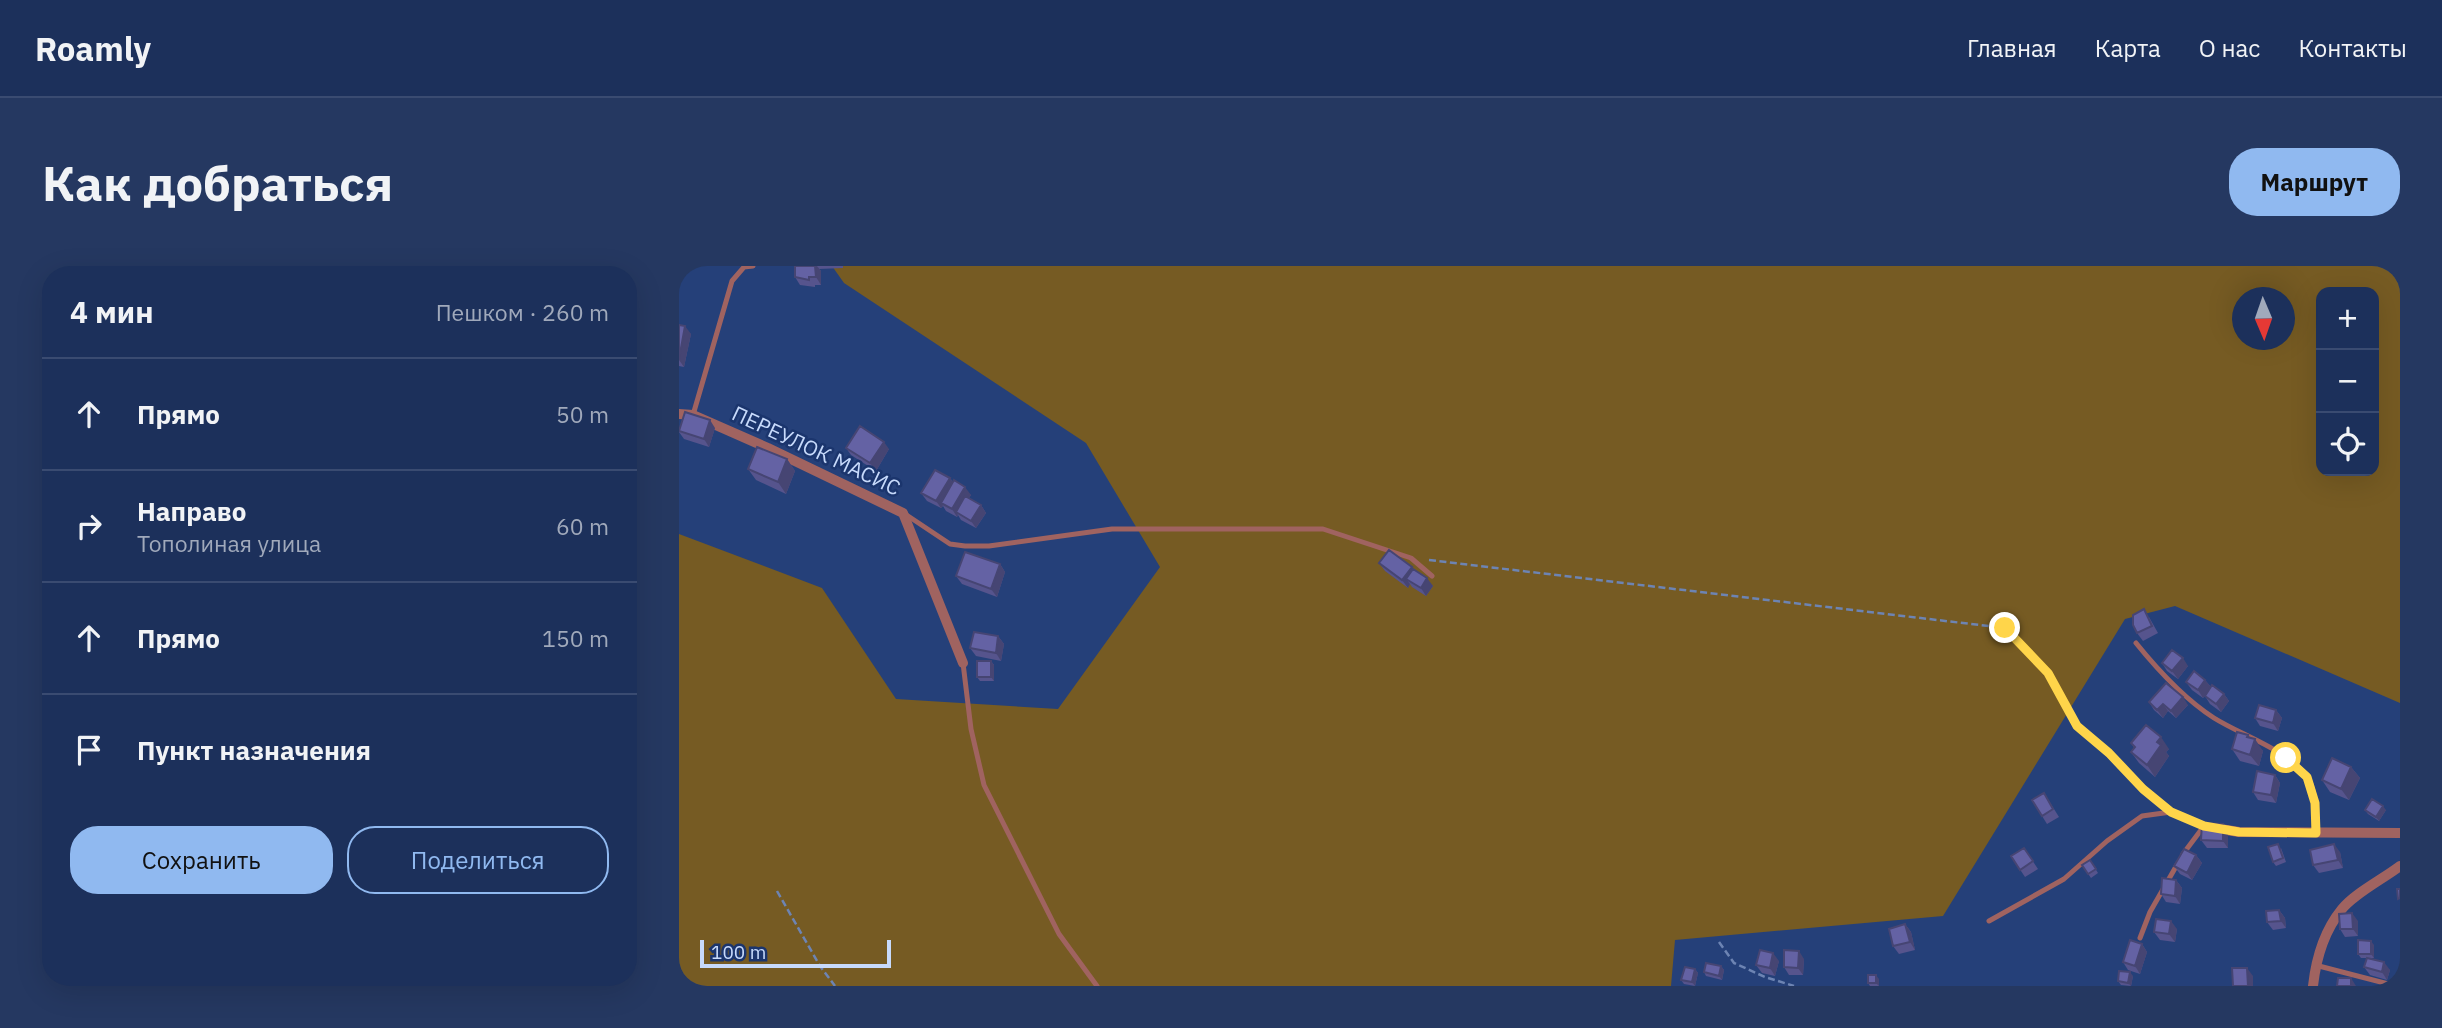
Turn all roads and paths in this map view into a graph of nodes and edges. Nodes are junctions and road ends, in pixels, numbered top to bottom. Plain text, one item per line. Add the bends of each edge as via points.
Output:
1 (753, 266) edge
2 (679, 414) edge
3 (693, 415) junction
4 (903, 513) junction
5 (1411, 558) junction
6 (1432, 576) dead end
7 (2136, 643) dead end
8 (963, 663) joint
9 (2077, 726) joint
10 (2171, 812) junction
11 (2204, 826) junction
12 (2316, 833) junction
13 (2400, 834) edge
14 (2400, 866) edge
15 (777, 891) dead end
16 (1989, 921) dead end
17 (2140, 937) dead end
18 (1719, 942) dead end
19 (2315, 965) junction
20 (835, 986) edge
21 (1097, 986) edge
22 (1794, 986) edge
23 (2312, 986) edge
24 (2396, 986) edge

1 - 3 lane via 744,267 732,281
2 - 3 street, ПЕРЕУЛОК МАСИС
3 - 4 street, ПЕРЕУЛОК МАСИС
4 - 5 lane via 950,544 965,546 1112,528 1323,529
4 - 8 street, ПЕРЕУЛОК МАСИС
5 - 6 lane
5 - 9 path via 2005,628 2048,673
7 - 12 lane via 2212,716 2286,758 2307,777 2315,803
8 - 21 lane via 984,785 1059,934
9 - 10 lane
10 - 11 lane
10 - 16 lane via 2142,816 2064,879
11 - 12 street via 2239,832
11 - 17 lane via 2167,881
12 - 13 street
14 - 19 street via 2343,907 2326,934
15 - 20 path
18 - 22 path via 1734,962
19 - 23 street
19 - 24 lane

